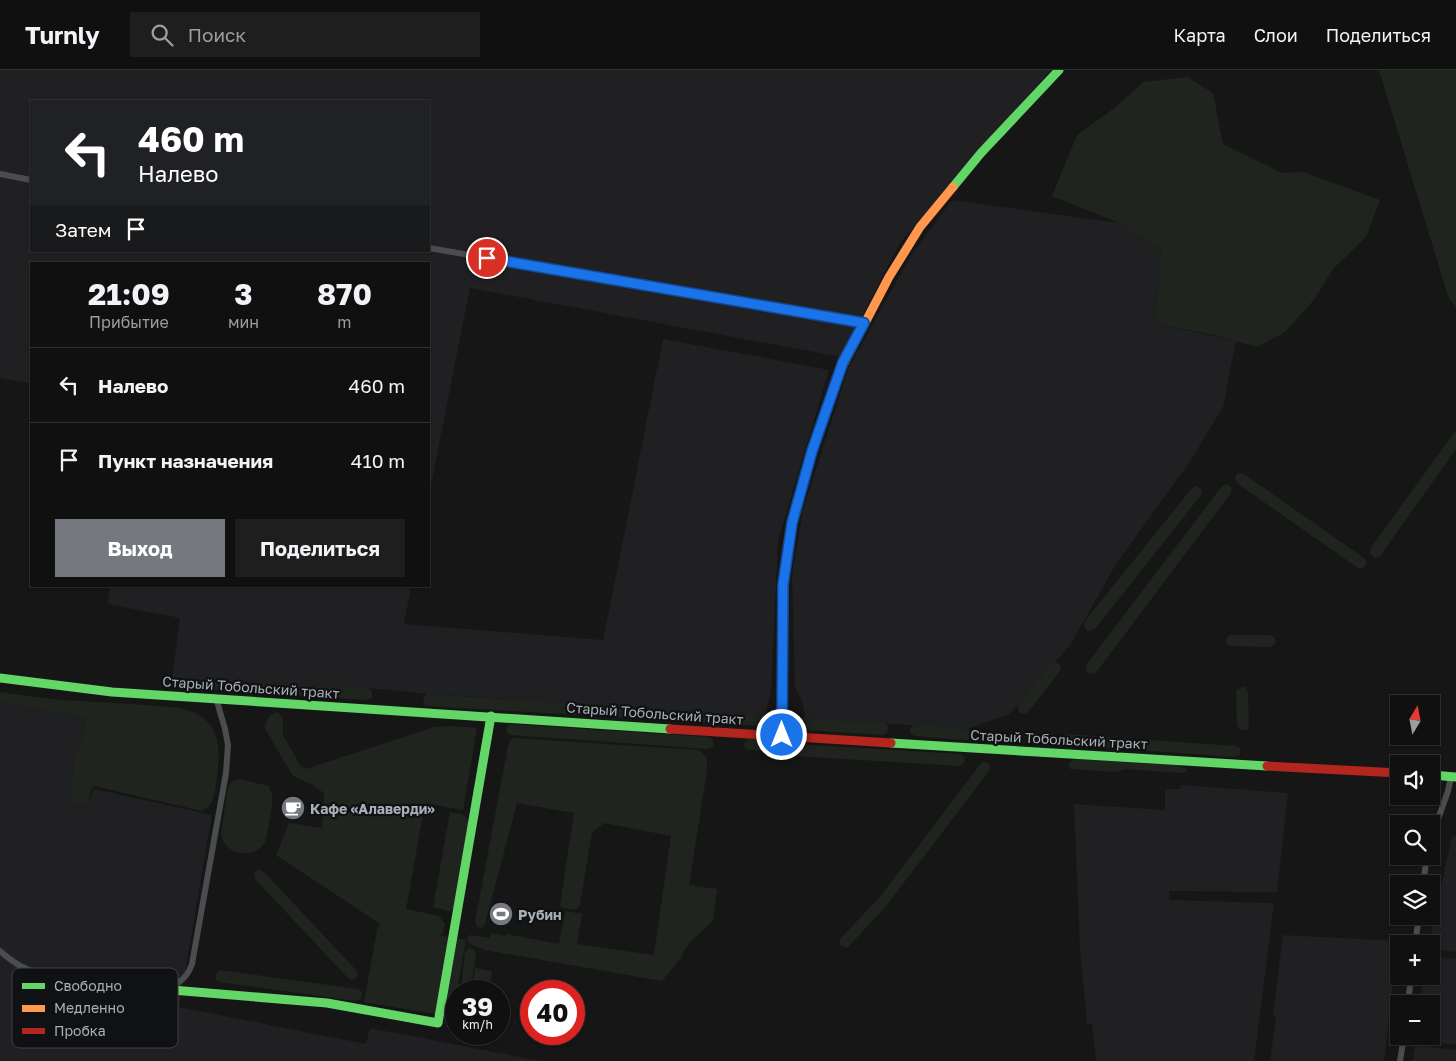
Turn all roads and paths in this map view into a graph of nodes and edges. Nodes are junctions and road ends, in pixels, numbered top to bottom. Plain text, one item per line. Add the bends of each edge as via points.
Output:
1 (1059, 70) edge
2 (0, 174) edge
3 (30, 180) edge
4 (430, 248) edge
5 (864, 323) junction
6 (0, 678) edge
7 (216, 698) junction
8 (491, 716) junction
9 (782, 735) junction
10 (1390, 772) edge
11 (1440, 776) edge
12 (1454, 777) edge
13 (1440, 815) edge
14 (0, 952) edge
15 (25, 968) edge
16 (178, 983) edge
17 (178, 990) edge
18 (1403, 1045) edge
19 (1400, 1061) edge

1 - 5 street via 981,153 920,227
2 - 3 street
4 - 5 street
5 - 9 street via 843,362 812,451 792,523 783,585
6 - 7 street, Старый Тобольский тракт via 112,692
7 - 8 street, Старый Тобольский тракт
7 - 16 street via 227,736 228,758 192,964 185,978
8 - 9 street, Старый Тобольский тракт
8 - 17 street via 438,1023 327,1003
9 - 10 street, Старый Тобольский тракт
11 - 12 street
12 - 13 street
14 - 15 street
18 - 19 street

